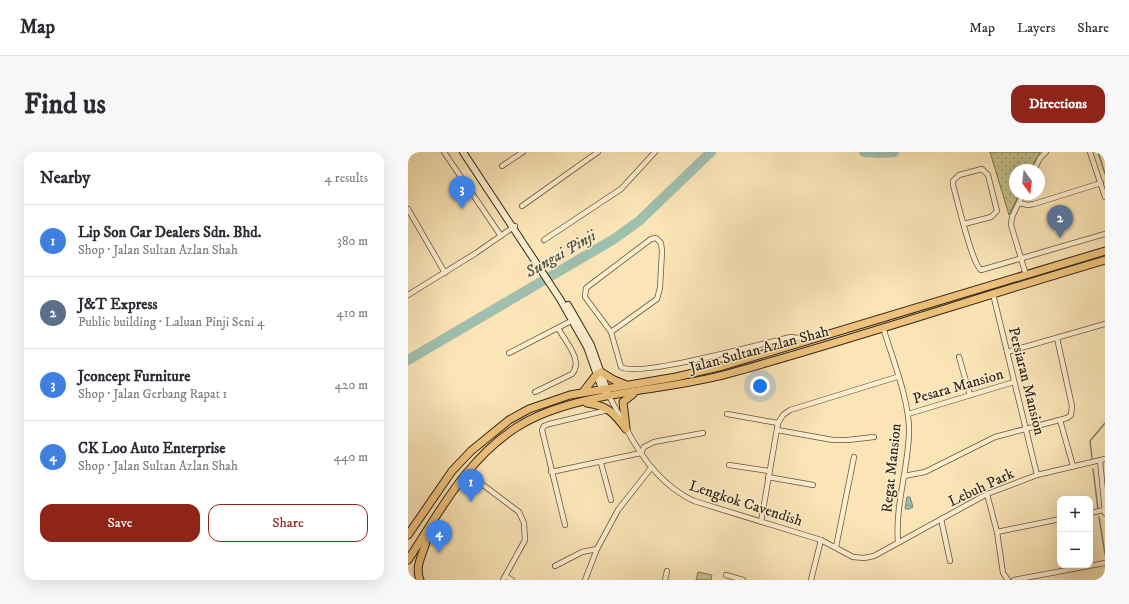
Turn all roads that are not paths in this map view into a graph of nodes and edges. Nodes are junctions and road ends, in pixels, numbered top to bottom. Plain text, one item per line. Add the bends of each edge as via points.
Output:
1 (444, 152) edge
2 (464, 152) edge
3 (467, 152) edge
4 (523, 152) edge
5 (598, 152) edge
6 (655, 152) edge
7 (1046, 152) edge
8 (1090, 152) edge
9 (1037, 164) edge
10 (502, 166) dead end
11 (1101, 183) junction
12 (1105, 197) edge
13 (1020, 200) edge
14 (1019, 203) junction
15 (522, 206) dead end
16 (408, 209) edge
17 (964, 224) junction
18 (514, 226) junction
19 (1105, 234) edge
20 (501, 236) junction
21 (544, 240) dead end
22 (1105, 251) edge
23 (1021, 259) junction
24 (1102, 260) edge
25 (445, 273) junction
26 (1026, 275) junction
27 (993, 294) junction
28 (408, 295) edge
29 (574, 320) junction
30 (1105, 324) edge
31 (883, 327) junction
32 (558, 328) junction
33 (610, 332) junction
34 (1057, 338) junction
35 (802, 342) junction
36 (1007, 352) junction
37 (509, 353) dead end
38 (959, 357) dead end
39 (599, 373) junction
40 (897, 377) junction
41 (1014, 382) junction
42 (628, 385) junction
43 (604, 389) junction
44 (639, 391) junction
45 (535, 392) dead end
46 (583, 392) junction
47 (970, 395) junction
48 (610, 396) junction
49 (583, 402) junction
50 (610, 409) junction
51 (727, 414) dead end
52 (908, 414) junction
53 (1060, 420) junction
54 (778, 423) junction
55 (626, 429) junction
56 (1026, 429) junction
57 (777, 430) junction
58 (703, 433) dead end
59 (874, 437) dead end
60 (640, 453) junction
61 (854, 456) dead end
62 (1103, 459) edge
63 (601, 463) junction
64 (730, 465) dead end
65 (1073, 466) junction
66 (652, 468) junction
67 (769, 471) junction
68 (466, 472) junction
69 (551, 472) junction
70 (1037, 475) junction
71 (904, 476) junction
72 (768, 477) junction
73 (813, 485) dead end
74 (987, 494) junction
75 (611, 500) dead end
76 (1105, 511) edge
77 (1093, 513) edge
78 (941, 519) junction
79 (1057, 520) edge
80 (761, 522) junction
81 (565, 525) dead end
82 (428, 529) junction
83 (997, 532) junction
84 (408, 535) edge
85 (821, 540) junction
86 (898, 542) junction
87 (836, 547) junction
88 (597, 549) junction
89 (874, 556) joint
90 (408, 560) edge
91 (950, 561) dead end
92 (1105, 563) edge
93 (555, 566) dead end
94 (667, 571) dead end
95 (726, 575) dead end
96 (504, 578) edge
97 (1006, 579) edge
98 (420, 580) edge
99 (512, 580) edge
100 (585, 580) edge
101 (665, 580) edge
102 (743, 580) edge
103 (811, 580) edge
104 (1014, 580) edge

1 - 20 street
2 - 18 street
3 - 18 street
4 - 10 street
5 - 15 street
6 - 21 street via 621,189
7 - 9 street
8 - 11 street
11 - 12 street
11 - 14 street via 1034,204
13 - 14 street
14 - 23 street via 1011,225
16 - 25 street
17 - 17 street via 953,181 959,175 982,169 988,175 997,211 991,217
17 - 23 street via 977,268 981,270
18 - 20 street
18 - 29 street
19 - 23 street
20 - 25 street
22 - 26 main road, Jalan Sultan Azlan Shah
23 - 26 street
24 - 26 main road via 1057,269 1034,277
24 - 27 main road, Jalan Sultan Azlan Shah
25 - 28 street
26 - 35 main road, Jalan Sultan Azlan Shah
27 - 31 main road, Jalan Sultan Azlan Shah
27 - 36 street, Persiaran Mansion
29 - 32 street
29 - 39 street
30 - 34 street
31 - 40 street, Regat Mansion
31 - 44 main road, Jalan Sultan Azlan Shah via 725,375
32 - 37 street
32 - 45 street via 575,358 576,370
33 - 33 street via 584,292 651,239 656,238 661,243 662,251 658,299
33 - 35 street via 618,362 625,369 672,364 792,337
34 - 36 street
34 - 53 street via 1073,411 1067,418
35 - 42 main road, Jalan Sultan Azlan Shah via 723,366
36 - 41 street, Persiaran Mansion
38 - 47 street
39 - 42 main road
39 - 43 street
39 - 46 main road
40 - 52 street, Regat Mansion
40 - 54 street via 790,410
41 - 47 street, Pesara Mansion
41 - 56 street, Persiaran Mansion
42 - 43 main road, Jalan Sultan Azlan Shah
43 - 46 main road, Jalan Sultan Azlan Shah
43 - 48 street
44 - 48 main road, Jalan Sultan Azlan Shah
44 - 55 main road via 628,396 623,402
46 - 84 main road, Jalan Sultan Azlan Shah via 529,409 489,435 452,471
47 - 52 street, Pesara Mansion
48 - 49 main road, Jalan Sultan Azlan Shah
48 - 55 street, Lengkok Cavendish
49 - 50 main road
49 - 68 main road, Jalan Sultan Azlan Shah via 530,419 498,440
50 - 55 main road
50 - 69 street via 544,426 542,435
51 - 54 street
52 - 71 street, Regat Mansion via 909,443
53 - 56 street
53 - 65 street
54 - 57 street
55 - 60 street, Lengkok Cavendish
56 - 70 street, Persiaran Mansion
56 - 71 street via 995,437 925,472
57 - 59 street via 833,440
57 - 67 street
58 - 60 street via 654,442 644,447
60 - 63 street
60 - 66 street, Lengkok Cavendish
61 - 87 street
62 - 65 street, Lebuh Park
62 - 76 street
63 - 69 street
63 - 75 street
64 - 67 street
65 - 70 street, Lebuh Park
66 - 80 street, Lengkok Cavendish via 667,485 683,496
66 - 88 street via 618,510
67 - 72 street
68 - 82 main road, Jalan Sultan Azlan Shah
68 - 96 street via 519,512 524,523 525,540
69 - 81 street
70 - 74 street, Lebuh Park
71 - 86 street, Regat Mansion via 898,519
72 - 73 street
72 - 80 street
74 - 78 street, Lebuh Park
74 - 83 street
76 - 77 street
78 - 86 street, Lebuh Park
78 - 91 street
79 - 83 street
80 - 85 street, Lengkok Cavendish
82 - 90 main road, Jalan Sultan Azlan Shah
82 - 98 main road via 427,542 418,568
83 - 97 street
85 - 87 street, Lengkok Cavendish
85 - 103 street
86 - 89 street, Lebuh Park
87 - 89 street, Lengkok Cavendish via 853,557
88 - 93 street via 582,552
88 - 100 street
92 - 104 street
94 - 101 street
95 - 102 street
96 - 99 street

